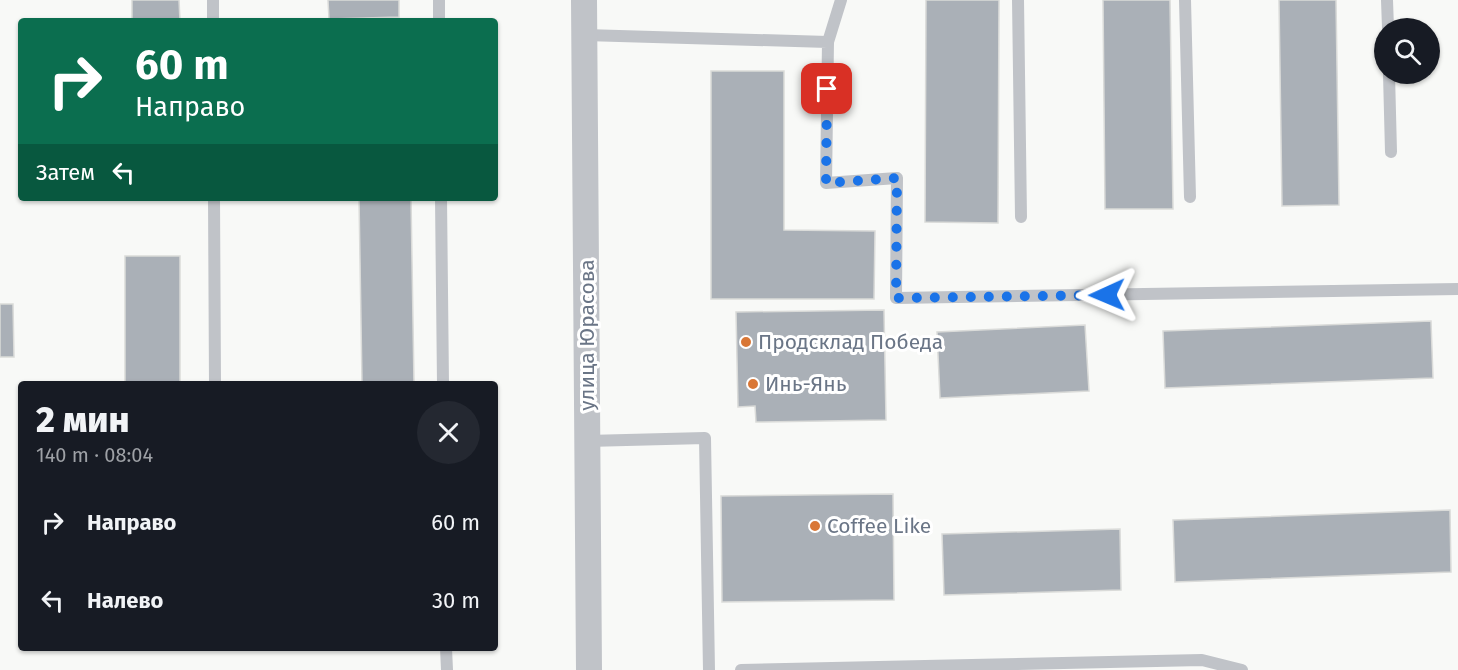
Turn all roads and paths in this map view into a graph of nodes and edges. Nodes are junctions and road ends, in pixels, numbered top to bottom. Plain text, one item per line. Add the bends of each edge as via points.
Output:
1 (213, 0) edge
2 (439, 0) edge
3 (584, 0) edge
4 (841, 0) edge
5 (1018, 0) edge
6 (1185, 0) edge
7 (1387, 0) edge
8 (213, 18) edge
9 (439, 18) edge
10 (1388, 18) edge
11 (585, 35) junction
12 (828, 42) junction
13 (1389, 84) edge
14 (1391, 152) dead end
15 (1190, 197) dead end
16 (214, 201) edge
17 (441, 201) edge
18 (1021, 218) dead end
19 (1458, 289) edge
20 (215, 381) edge
21 (443, 381) edge
22 (587, 441) junction
23 (446, 651) edge
24 (447, 670) edge
25 (589, 670) edge
26 (709, 670) edge
27 (741, 670) edge
28 (1242, 670) edge

1 - 8 lane
2 - 9 lane
3 - 11 street, улица Юрасова
4 - 12 lane
5 - 18 lane
6 - 15 lane
7 - 10 lane
11 - 12 lane
11 - 22 street, улица Юрасова
12 - 19 lane via 826,183 897,178 896,298
13 - 14 lane
16 - 20 lane
17 - 21 lane
22 - 25 street, улица Юрасова
22 - 26 lane via 705,438
23 - 24 lane
27 - 28 lane via 1202,660

